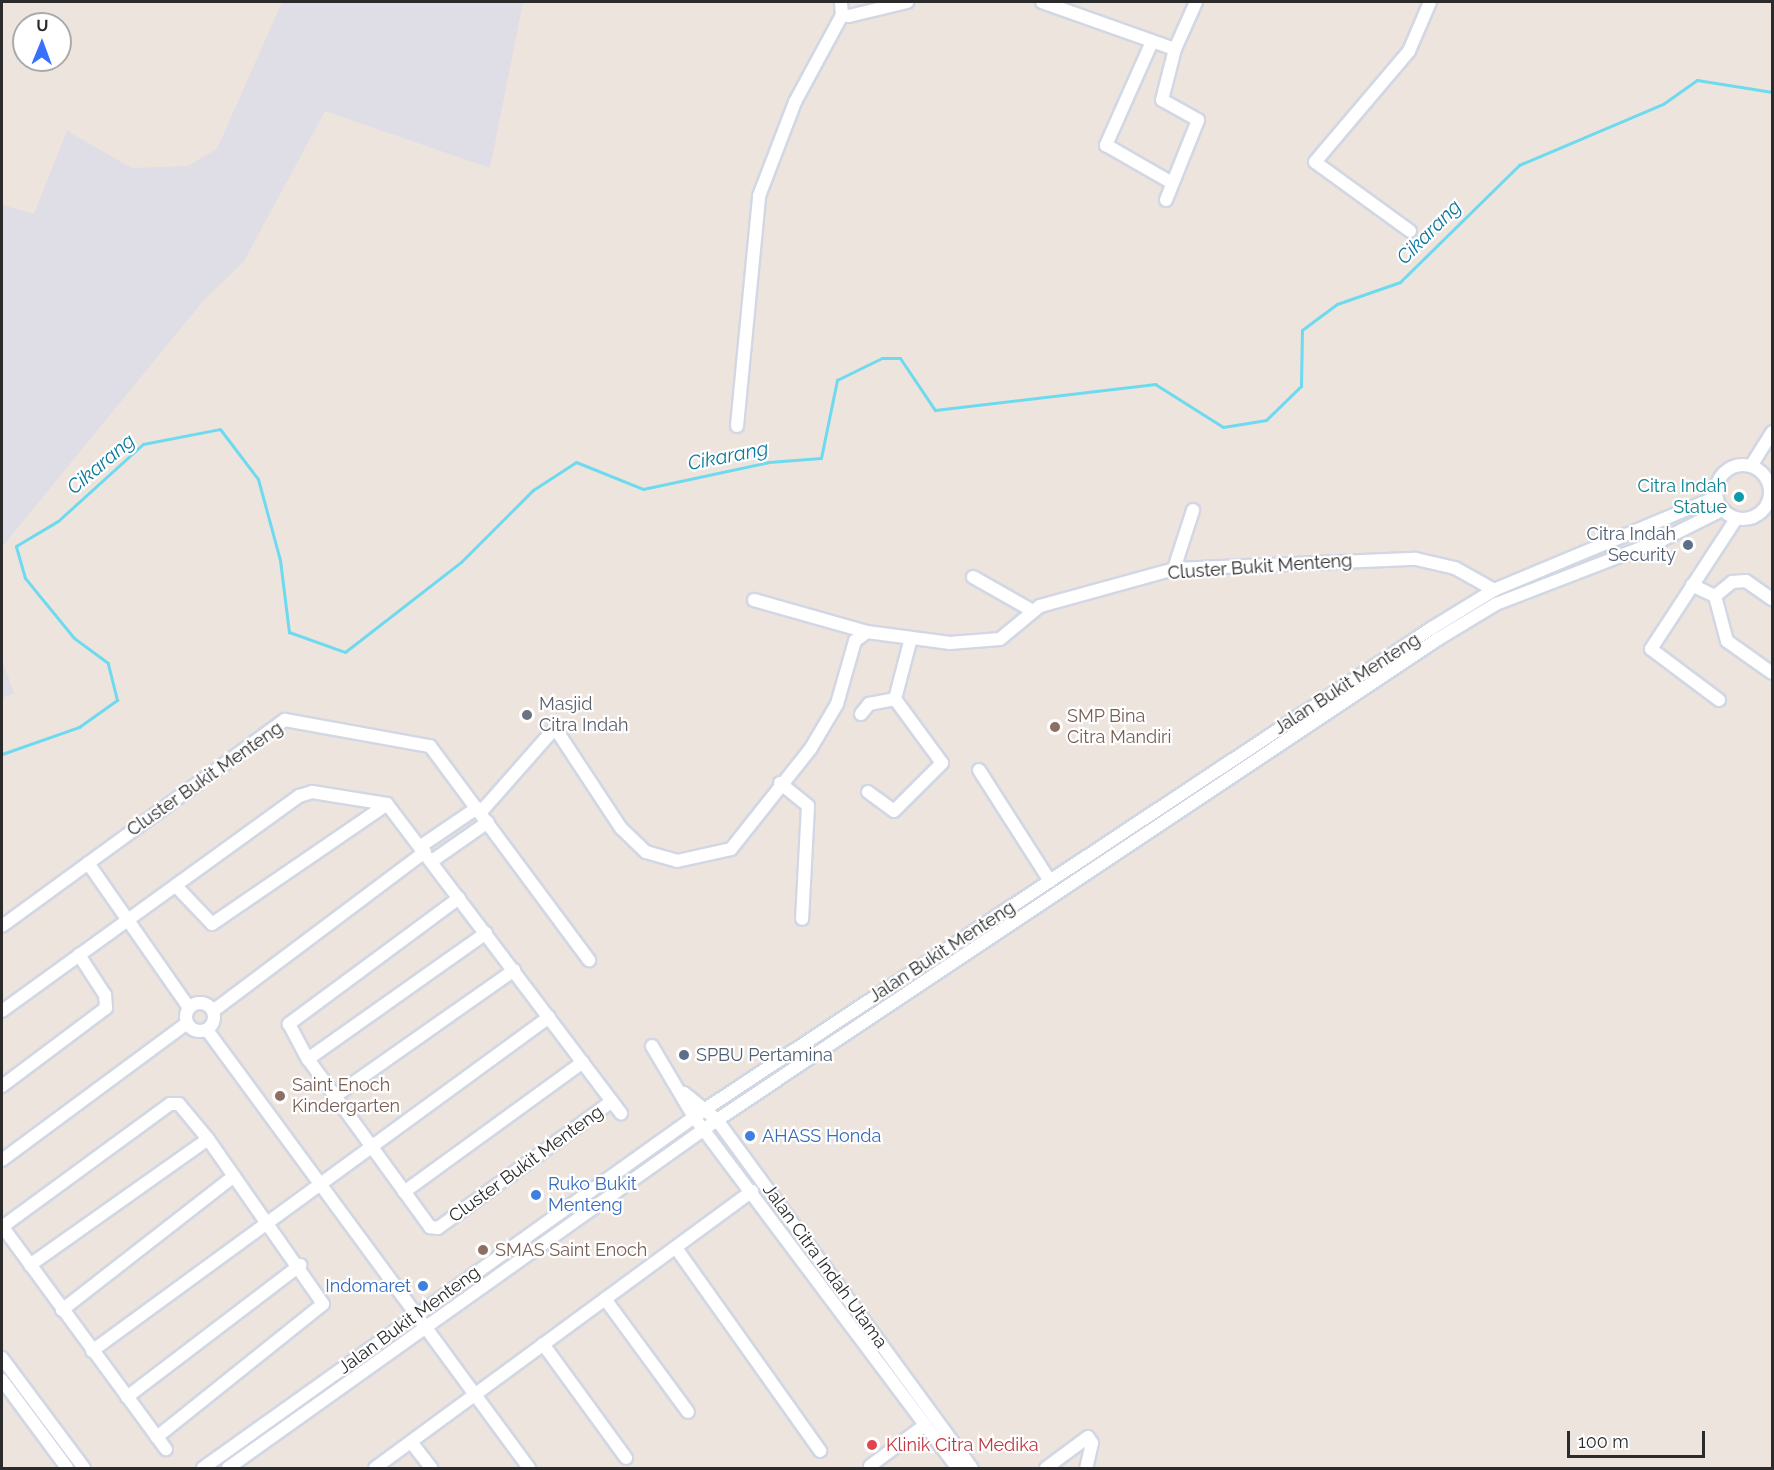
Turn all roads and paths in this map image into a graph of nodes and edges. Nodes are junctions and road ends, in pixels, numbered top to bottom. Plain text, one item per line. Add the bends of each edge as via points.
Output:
1 (841, 2) edge
2 (907, 2) edge
3 (1042, 2) edge
4 (1196, 2) edge
5 (1430, 2) edge
6 (1083, 7) edge
7 (842, 15) junction
8 (1152, 44) junction
9 (1175, 49) junction
10 (1172, 183) junction
11 (1166, 200) dead end
12 (1410, 231) dead end
13 (737, 426) dead end
14 (1773, 432) edge
15 (1751, 466) junction
16 (1769, 472) edge
17 (1716, 497) junction
18 (1192, 510) dead end
19 (1722, 510) junction
20 (1736, 519) junction
21 (1174, 569) junction
22 (973, 577) dead end
23 (1692, 585) junction
24 (1494, 590) junction
25 (1714, 596) junction
26 (1773, 599) edge
27 (754, 600) dead end
28 (1031, 610) junction
29 (867, 632) junction
30 (911, 638) junction
31 (1773, 673) edge
32 (895, 699) junction
33 (1719, 700) dead end
34 (861, 714) dead end
35 (979, 770) dead end
36 (780, 783) junction
37 (868, 792) dead end
38 (387, 804) junction
39 (482, 814) junction
40 (426, 853) junction
41 (88, 863) junction
42 (1050, 881) junction
43 (176, 886) junction
44 (459, 898) junction
45 (128, 917) junction
46 (802, 919) dead end
47 (2, 927) edge
48 (486, 933) junction
49 (79, 955) junction
50 (589, 960) dead end
51 (514, 970) junction
52 (189, 1008) junction
53 (2, 1011) edge
54 (213, 1011) junction
55 (549, 1017) junction
56 (186, 1024) junction
57 (207, 1030) junction
58 (652, 1046) dead end
59 (308, 1059) junction
60 (583, 1062) junction
61 (2, 1086) edge
62 (684, 1093) junction
63 (335, 1096) junction
64 (612, 1101) junction
65 (707, 1108) junction
66 (621, 1113) dead end
67 (694, 1117) junction
68 (717, 1120) junction
69 (704, 1130) junction
70 (208, 1139) junction
71 (373, 1149) junction
72 (2, 1160) edge
73 (234, 1176) junction
74 (320, 1186) junction
75 (752, 1191) junction
76 (404, 1192) junction
77 (268, 1221) junction
78 (2, 1226) edge
79 (676, 1248) junction
80 (30, 1265) junction
81 (300, 1265) junction
82 (605, 1299) junction
83 (62, 1310) junction
84 (414, 1316) junction
85 (424, 1328) junction
86 (543, 1344) junction
87 (92, 1351) junction
88 (2, 1358) edge
89 (2, 1380) edge
90 (475, 1394) junction
91 (127, 1396) junction
92 (688, 1412) dead end
93 (40, 1421) junction
94 (925, 1425) junction
95 (157, 1437) junction
96 (411, 1442) junction
97 (166, 1449) dead end
98 (820, 1451) dead end
99 (626, 1458) dead end
100 (870, 1466) dead end
101 (964, 1466) edge
102 (68, 1468) edge
103 (84, 1468) edge
104 (203, 1468) edge
105 (228, 1468) edge
106 (375, 1468) edge
107 (431, 1468) edge
108 (529, 1468) edge
109 (1046, 1468) edge
110 (1086, 1468) edge

1 - 7 street
2 - 7 street via 864,16
3 - 6 street
4 - 9 street
5 - 12 street via 1408,51 1316,162
6 - 8 street
7 - 13 street via 795,102 759,196
8 - 9 street
8 - 10 street via 1106,145
9 - 10 street via 1162,100 1198,120
10 - 11 street
14 - 15 street
15 - 16 street
15 - 17 street via 1723,474
16 - 20 street via 1767,506 1754,518
17 - 19 street
17 - 24 street, Jalan Bukit Menteng
18 - 21 street
19 - 20 street
19 - 68 street, Jalan Bukit Menteng via 1662,540 1496,604 1438,639
20 - 23 street
21 - 24 street, Cluster Bukit Menteng via 1416,559 1455,568
21 - 28 street, Cluster Bukit Menteng
22 - 28 street
23 - 25 street
23 - 33 street via 1652,652
24 - 42 street, Jalan Bukit Menteng
25 - 26 street via 1740,581
25 - 31 street via 1727,641
27 - 29 street
28 - 30 street via 1005,638 950,643
29 - 30 street
29 - 36 street via 855,641 837,704 811,748
30 - 32 street
32 - 34 street via 869,704
32 - 37 street via 942,763 894,811
35 - 42 street
36 - 39 street via 730,849 709,857 661,861 621,828 552,728 536,756
36 - 46 street via 808,806
38 - 40 street, Cluster Bukit Menteng
38 - 43 street via 306,793
38 - 43 street via 212,924
39 - 40 street
39 - 40 street
39 - 41 street, Cluster Bukit Menteng via 430,746 285,720
39 - 50 street, Cluster Bukit Menteng
40 - 44 street, Cluster Bukit Menteng
40 - 54 street
41 - 45 street
41 - 47 street, Cluster Bukit Menteng
42 - 65 street, Jalan Bukit Menteng
43 - 45 street
44 - 48 street, Cluster Bukit Menteng
44 - 59 street, Cluster Bukit Menteng via 292,1018 290,1031
45 - 49 street
45 - 52 street
48 - 51 street, Cluster Bukit Menteng
48 - 59 street
49 - 53 street
49 - 61 street via 105,995 106,1008
51 - 55 street, Cluster Bukit Menteng
51 - 63 street
52 - 54 street via 199,1003
52 - 56 street
54 - 57 street via 214,1022
55 - 60 street, Cluster Bukit Menteng
55 - 71 street
56 - 57 street via 195,1031
56 - 72 street
57 - 74 street
58 - 62 street
59 - 63 street, Cluster Bukit Menteng
60 - 64 street, Cluster Bukit Menteng
60 - 76 street
62 - 65 street, Jalan Citra Indah Utama
62 - 67 street
63 - 71 street, Cluster Bukit Menteng
64 - 66 street, Cluster Bukit Menteng
64 - 76 street, Cluster Bukit Menteng via 438,1228 430,1227
65 - 67 street, Jalan Bukit Menteng
65 - 68 street, Jalan Citra Indah Utama
67 - 69 street
67 - 84 street, Jalan Bukit Menteng
68 - 69 street, Jalan Bukit Menteng
68 - 101 street, Jalan Citra Indah Utama via 951,1436
69 - 75 street
69 - 85 street, Jalan Bukit Menteng
70 - 73 street
70 - 78 street via 179,1104 170,1104
70 - 80 street
71 - 74 street
71 - 76 street, Cluster Bukit Menteng
73 - 77 street
73 - 83 street
74 - 77 street
74 - 84 street
75 - 79 street
75 - 94 street
77 - 81 street
77 - 87 street
78 - 80 street
79 - 82 street
79 - 98 street
80 - 83 street
81 - 91 street
81 - 95 street via 323,1299 322,1308
82 - 86 street
82 - 92 street
83 - 87 street
84 - 85 street
84 - 104 street, Jalan Bukit Menteng
85 - 90 street
85 - 105 street, Jalan Bukit Menteng
86 - 90 street
86 - 99 street
87 - 91 street
88 - 93 street
89 - 93 street
90 - 96 street
90 - 108 street
91 - 95 street
93 - 102 street
93 - 103 street
94 - 100 street
94 - 101 street via 940,1446
95 - 97 street
96 - 106 street
96 - 107 street
109 - 110 street via 1088,1437 1092,1443

